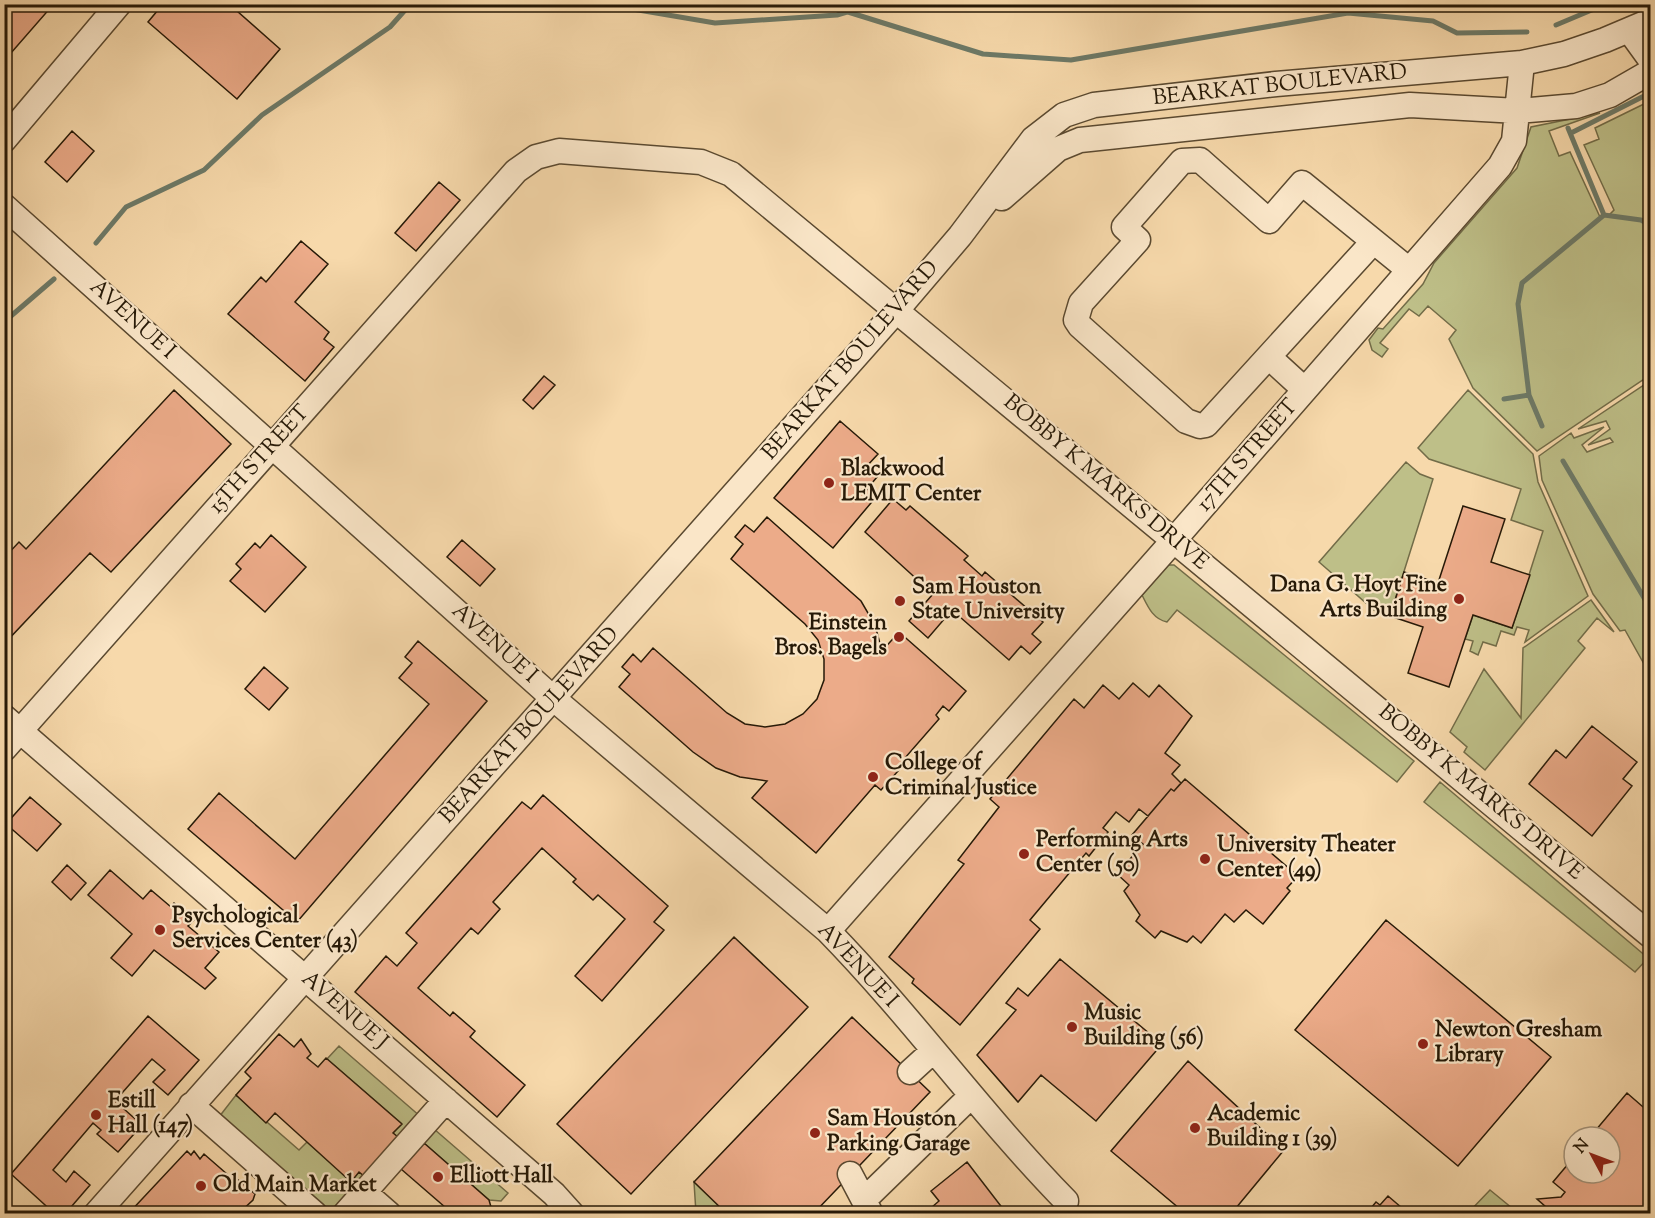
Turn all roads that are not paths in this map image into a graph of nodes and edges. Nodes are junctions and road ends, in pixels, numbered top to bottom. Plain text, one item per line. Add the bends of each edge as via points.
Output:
1 (119, 4) edge
2 (1640, 25) edge
3 (1650, 59) edge
4 (1522, 63) junction
5 (1650, 72) edge
6 (1518, 111) junction
7 (4, 140) edge
8 (516, 171) joint
9 (4, 206) edge
10 (960, 236) junction
11 (1373, 242) junction
12 (1409, 270) junction
13 (896, 311) junction
14 (1270, 358) junction
15 (1305, 390) junction
16 (273, 445) junction
17 (1174, 540) junction
18 (554, 699) junction
19 (13, 724) edge
20 (4, 749) edge
21 (828, 932) junction
22 (1650, 934) edge
23 (304, 976) junction
24 (933, 1051) junction
25 (910, 1072) dead end
26 (971, 1096) junction
27 (446, 1100) junction
28 (191, 1105) junction
29 (850, 1174) dead end
30 (365, 1193) junction
31 (1066, 1202) dead end
32 (868, 1207) edge
33 (96, 1214) edge
34 (315, 1214) edge
35 (345, 1214) edge
36 (389, 1214) edge
37 (572, 1214) edge

1 - 7 street
2 - 3 street
2 - 4 street, BEARKAT BOULEVARD via 1564,54
4 - 6 street, 17TH STREET
4 - 10 street, BEARKAT BOULEVARD via 1276,84 1094,105 1064,115 1034,139
5 - 6 street, BEARKAT BOULEVARD via 1610,95 1576,105
6 - 10 street, BEARKAT BOULEVARD via 1410,105 1080,140 1058,148
6 - 12 street, 17TH STREET via 1514,141 1500,166
8 - 13 street, BOBBY K MARKS DRIVE via 536,157 559,151 700,162 730,174
8 - 16 street, 15TH STREET
9 - 16 street, AVENUE I
10 - 13 street, BEARKAT BOULEVARD
11 - 12 street
11 - 14 street
11 - 14 street via 1302,183 1269,221 1200,160 1182,162 1124,227 1138,240 1081,303 1076,315 1080,326 1097,342 1186,420 1200,426 1213,420
12 - 15 street, 17TH STREET
13 - 17 street, BOBBY K MARKS DRIVE
13 - 18 street, BEARKAT BOULEVARD
14 - 15 street
15 - 17 street, 17TH STREET
16 - 18 street, AVENUE I
16 - 19 street, 15TH STREET
17 - 21 street, 17TH STREET
17 - 22 street, BOBBY K MARKS DRIVE
18 - 21 street, AVENUE I
18 - 23 street, BEARKAT BOULEVARD
19 - 20 street, 15TH STREET
19 - 23 street, AVENUE J
21 - 24 street, AVENUE I via 866,970
23 - 27 street, AVENUE J
23 - 28 street, BEARKAT BOULEVARD
24 - 25 street
24 - 26 street, AVENUE I
26 - 31 street, AVENUE I
26 - 32 street
27 - 30 street
27 - 37 street, AVENUE J
28 - 33 street, BEARKAT BOULEVARD
28 - 34 street
29 - 32 street
30 - 35 street
30 - 36 street

